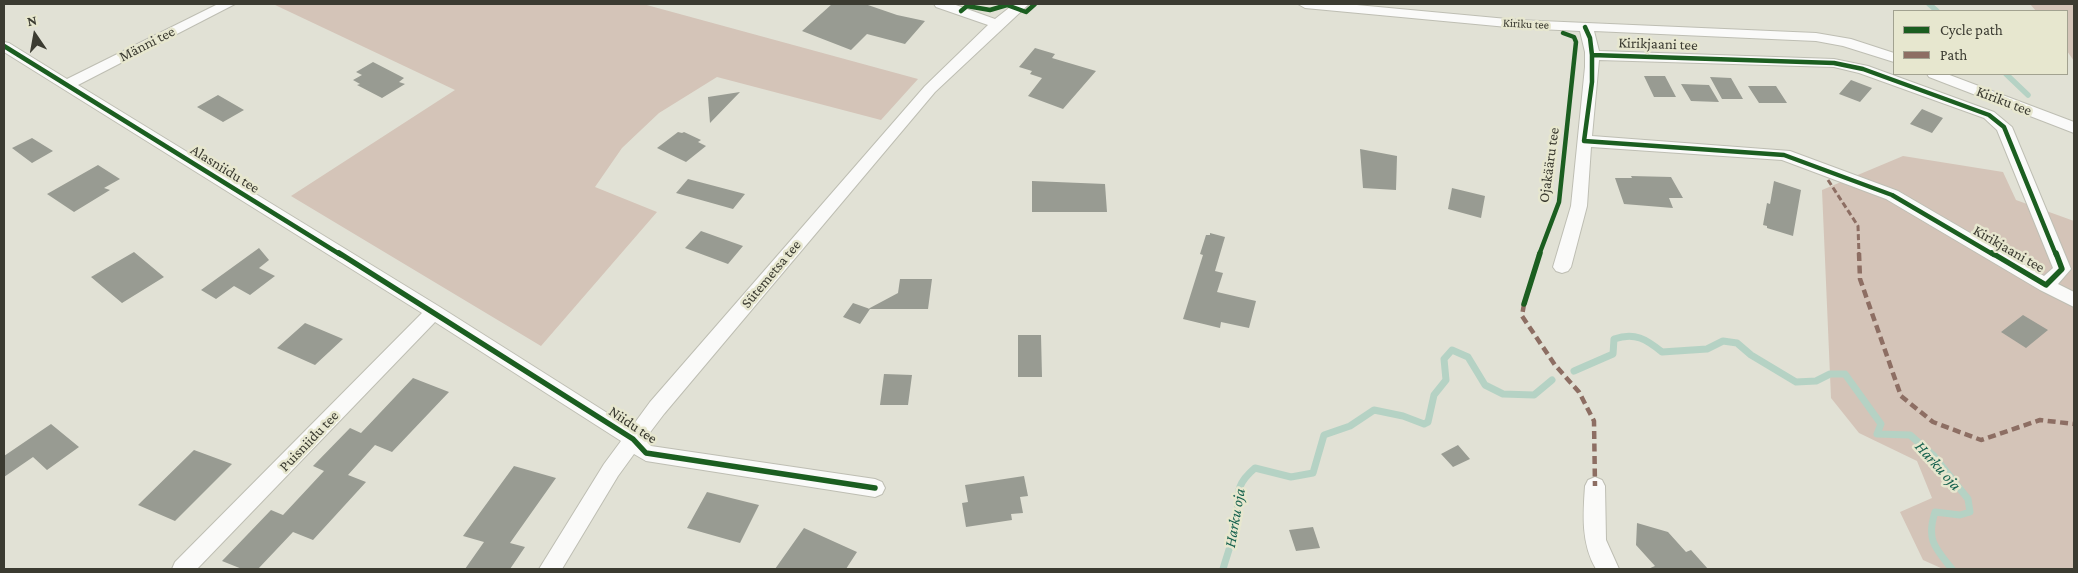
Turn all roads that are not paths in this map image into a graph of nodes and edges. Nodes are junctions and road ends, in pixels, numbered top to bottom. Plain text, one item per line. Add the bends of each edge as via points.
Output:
1 (228, 4) edge
2 (941, 4) edge
3 (1022, 4) edge
4 (1305, 4) edge
5 (997, 24) junction
6 (1585, 27) junction
7 (4, 46) edge
8 (1592, 55) junction
9 (1893, 58) edge
10 (1937, 75) edge
11 (66, 85) junction
12 (2074, 128) edge
13 (1584, 141) junction
14 (1562, 267) dead end
15 (2046, 285) junction
16 (2074, 300) edge
17 (434, 312) junction
18 (633, 439) junction
19 (1595, 486) dead end
20 (875, 488) dead end
21 (183, 569) edge
22 (550, 569) edge
23 (1608, 569) edge

1 - 11 street, Männi tee
2 - 5 street
3 - 5 street, Sütemetsa tee
4 - 6 street, Kiriku tee via 1438,18
5 - 18 street, Sütemetsa tee via 930,89
6 - 8 street via 1590,35
6 - 9 street, Kiriku tee via 1816,37 1846,42
7 - 11 street, Alasniidu tee
8 - 13 street
8 - 15 street, Kirikjaani tee via 1834,63 1862,69 1989,115 2004,128 2062,269
10 - 12 street, Kiriku tee
11 - 17 street, Alasniidu tee
13 - 14 street, Ojakääru tee via 1579,206
13 - 15 street, Kirikjaani tee via 1784,155 1892,195
15 - 16 street, Kirikjaani tee
17 - 18 street, Niidu tee
17 - 21 street, Puisniidu tee
18 - 20 street, Niidu tee via 646,453
18 - 22 street, Sütemetsa tee
19 - 23 street via 1594,539

